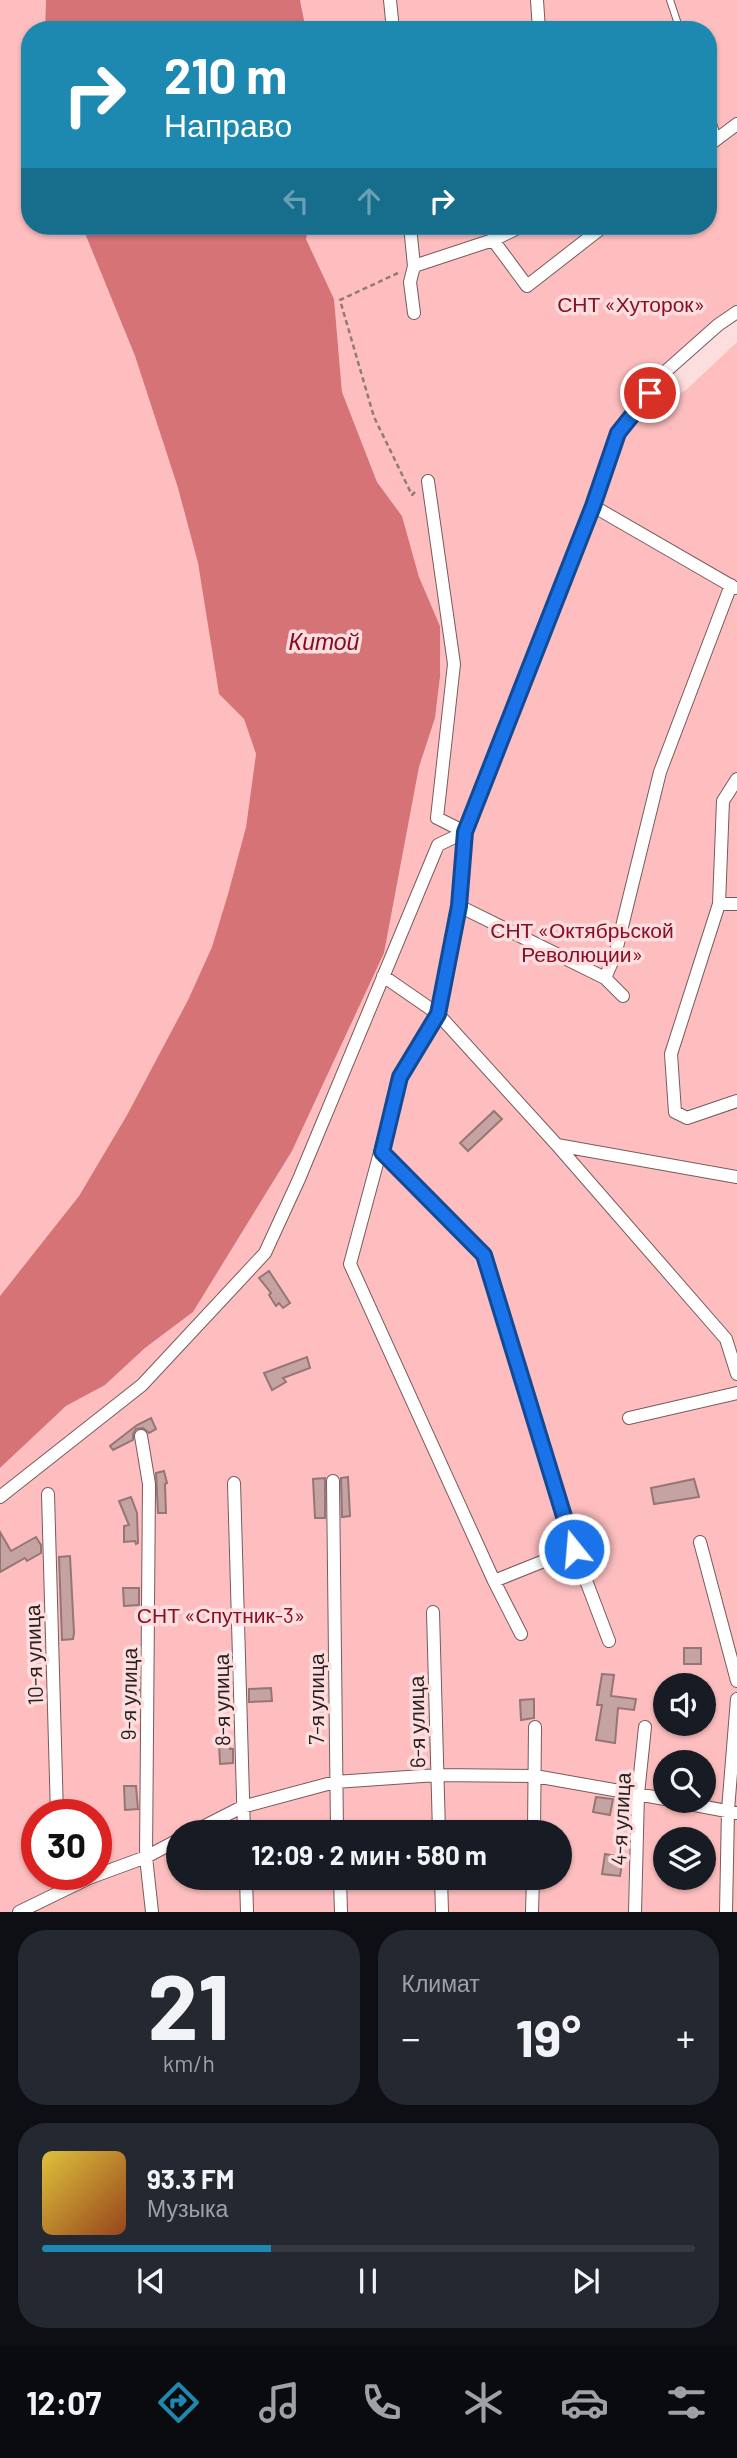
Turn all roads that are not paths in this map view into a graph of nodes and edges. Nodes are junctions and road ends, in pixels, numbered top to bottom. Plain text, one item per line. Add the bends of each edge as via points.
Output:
1 (390, 0) edge
2 (537, 0) edge
3 (670, 0) edge
4 (392, 21) edge
5 (538, 21) edge
6 (677, 21) edge
7 (737, 124) edge
8 (717, 138) edge
9 (411, 235) edge
10 (503, 235) edge
11 (592, 235) edge
12 (493, 240) junction
13 (414, 266) junction
14 (737, 312) edge
15 (414, 313) dead end
16 (428, 481) road end
17 (593, 506) junction
18 (734, 587) edge
19 (737, 779) edge
20 (465, 832) junction
21 (719, 904) junction
22 (737, 904) edge
23 (459, 906) junction
24 (383, 976) junction
25 (605, 978) junction
26 (623, 996) dead end
27 (438, 1014) junction
28 (737, 1101) edge
29 (557, 1145) junction
30 (382, 1152) junction
31 (737, 1177) edge
32 (737, 1374) edge
33 (737, 1392) edge
34 (629, 1418) dead end
35 (141, 1436) dead end
36 (333, 1481) dead end
37 (234, 1483) dead end
38 (48, 1494) dead end
39 (0, 1497) edge
40 (700, 1542) dead end
41 (574, 1549) junction
42 (494, 1581) junction
43 (433, 1612) dead end
44 (521, 1634) dead end
45 (609, 1641) dead end
46 (737, 1681) edge
47 (737, 1699) edge
48 (534, 1727) dead end
49 (645, 1727) dead end
50 (437, 1774) junction
51 (535, 1776) junction
52 (335, 1782) junction
53 (638, 1794) junction
54 (653, 1797) edge
55 (57, 1799) edge
56 (243, 1807) junction
57 (732, 1812) edge
58 (217, 1820) edge
59 (244, 1820) edge
60 (337, 1820) edge
61 (439, 1820) edge
62 (534, 1820) edge
63 (166, 1846) edge
64 (146, 1857) junction
65 (112, 1868) edge
66 (61, 1890) edge
67 (246, 1890) edge
68 (340, 1890) edge
69 (441, 1890) edge
70 (533, 1890) edge
71 (19, 1912) edge
72 (152, 1912) edge
73 (247, 1912) edge
74 (341, 1912) edge
75 (442, 1912) edge
76 (533, 1912) edge
77 (635, 1912) edge
78 (726, 1912) edge

1 - 4 street
2 - 5 street
3 - 6 lane
7 - 8 street
9 - 13 street
10 - 12 street
11 - 12 street via 527,286
12 - 13 street
13 - 15 street via 410,282
14 - 17 street via 665,372 618,433
16 - 20 street via 454,664 437,818
17 - 18 street
17 - 20 street
18 - 25 street via 660,772 615,955
19 - 21 street via 723,801
20 - 23 street
20 - 24 street via 438,845
21 - 22 street
21 - 28 street via 671,1054 676,1112 687,1118
23 - 25 street
23 - 27 street
24 - 27 street
24 - 39 street via 265,1253 142,1385
25 - 26 street
27 - 29 street
27 - 30 street via 400,1077
29 - 31 street
29 - 32 street via 726,1339
30 - 41 street via 484,1255
30 - 42 street via 350,1264
33 - 34 street
35 - 64 street, 9-я улица via 149,1484
36 - 52 street, 7-я улица
37 - 56 street, 8-я улица
38 - 55 street, 10-я улица
40 - 46 street
41 - 42 street
41 - 45 street
42 - 44 street
43 - 50 street, 6-я улица
47 - 57 street
48 - 51 street
49 - 53 street, 4-я улица
50 - 51 street
50 - 52 street
50 - 61 street, 6-я улица
51 - 53 street
51 - 62 street
52 - 56 street
52 - 60 street, 7-я улица
53 - 54 street
53 - 77 street, 4-я улица
56 - 58 street
56 - 59 street, 8-я улица
57 - 78 street
63 - 64 street
64 - 65 street
64 - 72 street, 9-я улица
66 - 71 street
67 - 73 street
68 - 74 street
69 - 75 street
70 - 76 street

